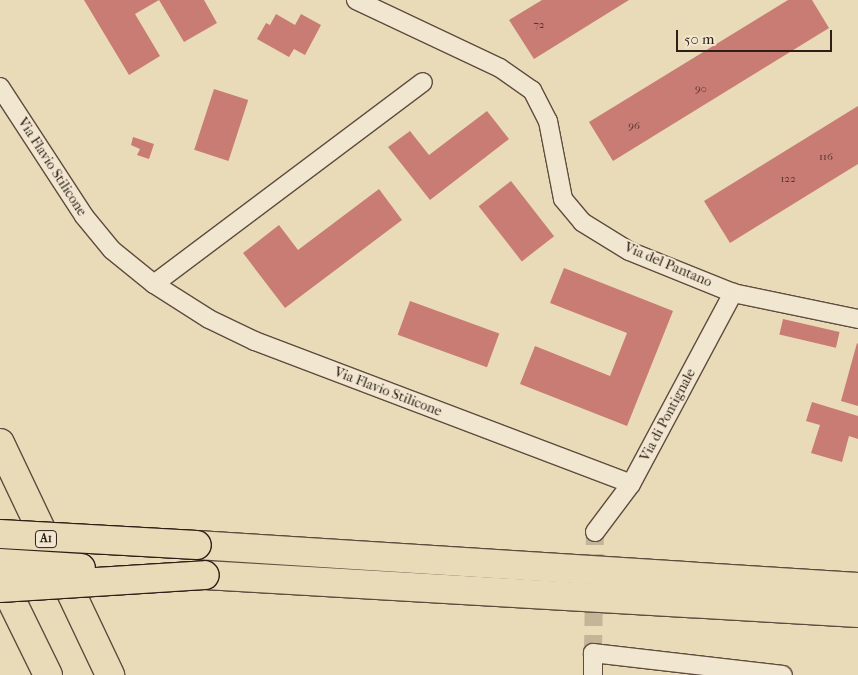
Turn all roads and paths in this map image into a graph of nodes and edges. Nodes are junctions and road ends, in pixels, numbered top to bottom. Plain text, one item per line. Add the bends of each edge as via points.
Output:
1 (356, 0) edge
2 (423, 82) dead end
3 (0, 87) edge
4 (154, 284) junction
5 (733, 293) junction
6 (858, 319) edge
7 (0, 444) edge
8 (631, 484) junction
9 (595, 532) tunnel mouth
10 (0, 534) edge
11 (0, 563) edge
12 (205, 575) junction
13 (0, 577) edge
14 (858, 587) edge
15 (0, 588) edge
16 (853, 614) edge
17 (48, 675) edge
18 (110, 675) edge
19 (593, 675) edge
20 (783, 675) edge

1 - 5 street, Via del Pantano via 500,68 532,90 548,121 563,199 582,222 629,251
2 - 4 street
3 - 4 street, Via Flavio Stilicone via 84,216 112,250
4 - 8 street, Via Flavio Stilicone via 210,319 255,341
5 - 6 street, Via del Pantano
5 - 8 street, Via di Pontignale
7 - 18 highway, A1
8 - 9 street, Via di Pontignale
10 - 14 highway, bridge
11 - 12 highway, bridge
12 - 15 highway, bridge
12 - 16 highway
13 - 17 highway
19 - 20 street via 593,653

